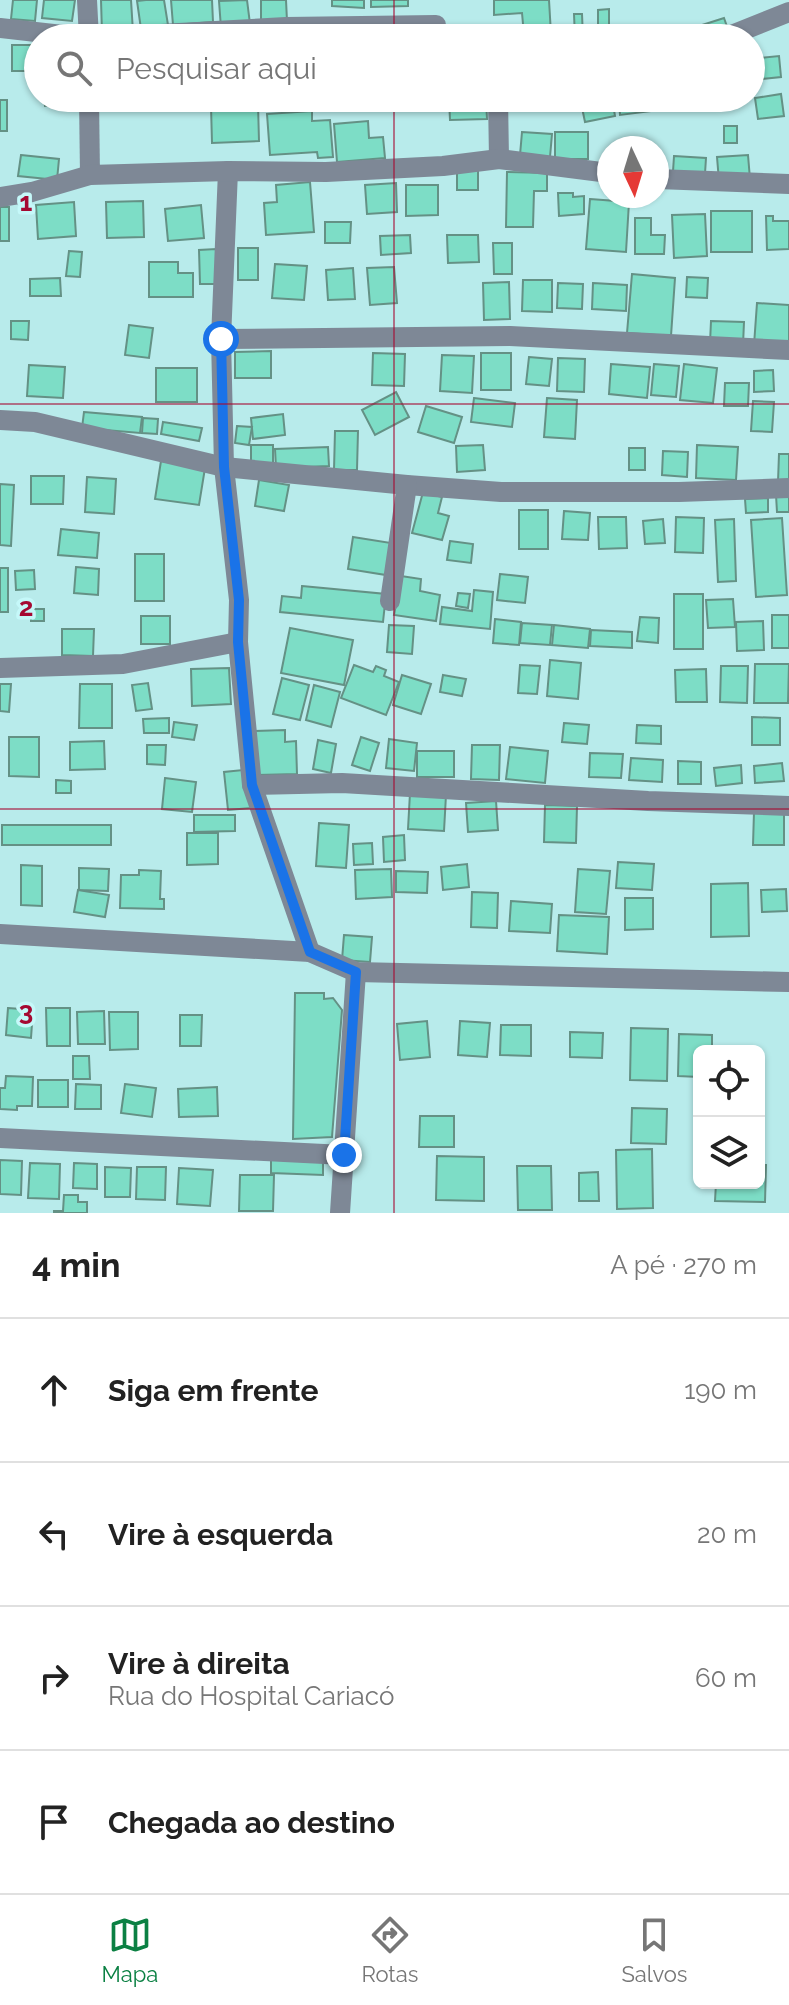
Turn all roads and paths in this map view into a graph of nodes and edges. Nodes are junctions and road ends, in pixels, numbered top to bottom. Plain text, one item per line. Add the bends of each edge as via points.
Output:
1 (87, 0) edge
2 (789, 12) edge
3 (88, 24) edge
4 (759, 24) edge
5 (0, 28) edge
6 (24, 31) edge
7 (89, 112) edge
8 (498, 112) edge
9 (499, 159) junction
10 (228, 171) junction
11 (597, 171) edge
12 (90, 175) junction
13 (669, 179) edge
14 (789, 184) edge
15 (0, 197) edge
16 (221, 339) junction
17 (789, 350) edge
18 (0, 420) edge
19 (224, 467) junction
20 (407, 485) junction
21 (789, 488) edge
22 (390, 601) dead end
23 (238, 642) junction
24 (0, 668) edge
25 (252, 785) junction
26 (789, 806) edge
27 (0, 934) edge
28 (310, 952) junction
29 (356, 972) junction
30 (789, 982) edge
31 (0, 1138) edge
32 (344, 1155) junction
33 (340, 1213) edge

1 - 3 street
2 - 4 street
5 - 6 street
7 - 12 street
8 - 9 street
9 - 10 street via 326,172
9 - 11 street
10 - 12 street
10 - 16 street
12 - 15 street
13 - 14 street
16 - 17 street via 510,336
16 - 19 street
18 - 19 street via 35,422
19 - 20 street
19 - 23 street via 239,600
20 - 21 street via 501,492
20 - 22 street
23 - 24 street via 123,664
23 - 25 street
25 - 26 street via 342,783
25 - 28 street
27 - 28 street
28 - 29 street
29 - 30 street
29 - 32 street
31 - 32 street
32 - 33 street

